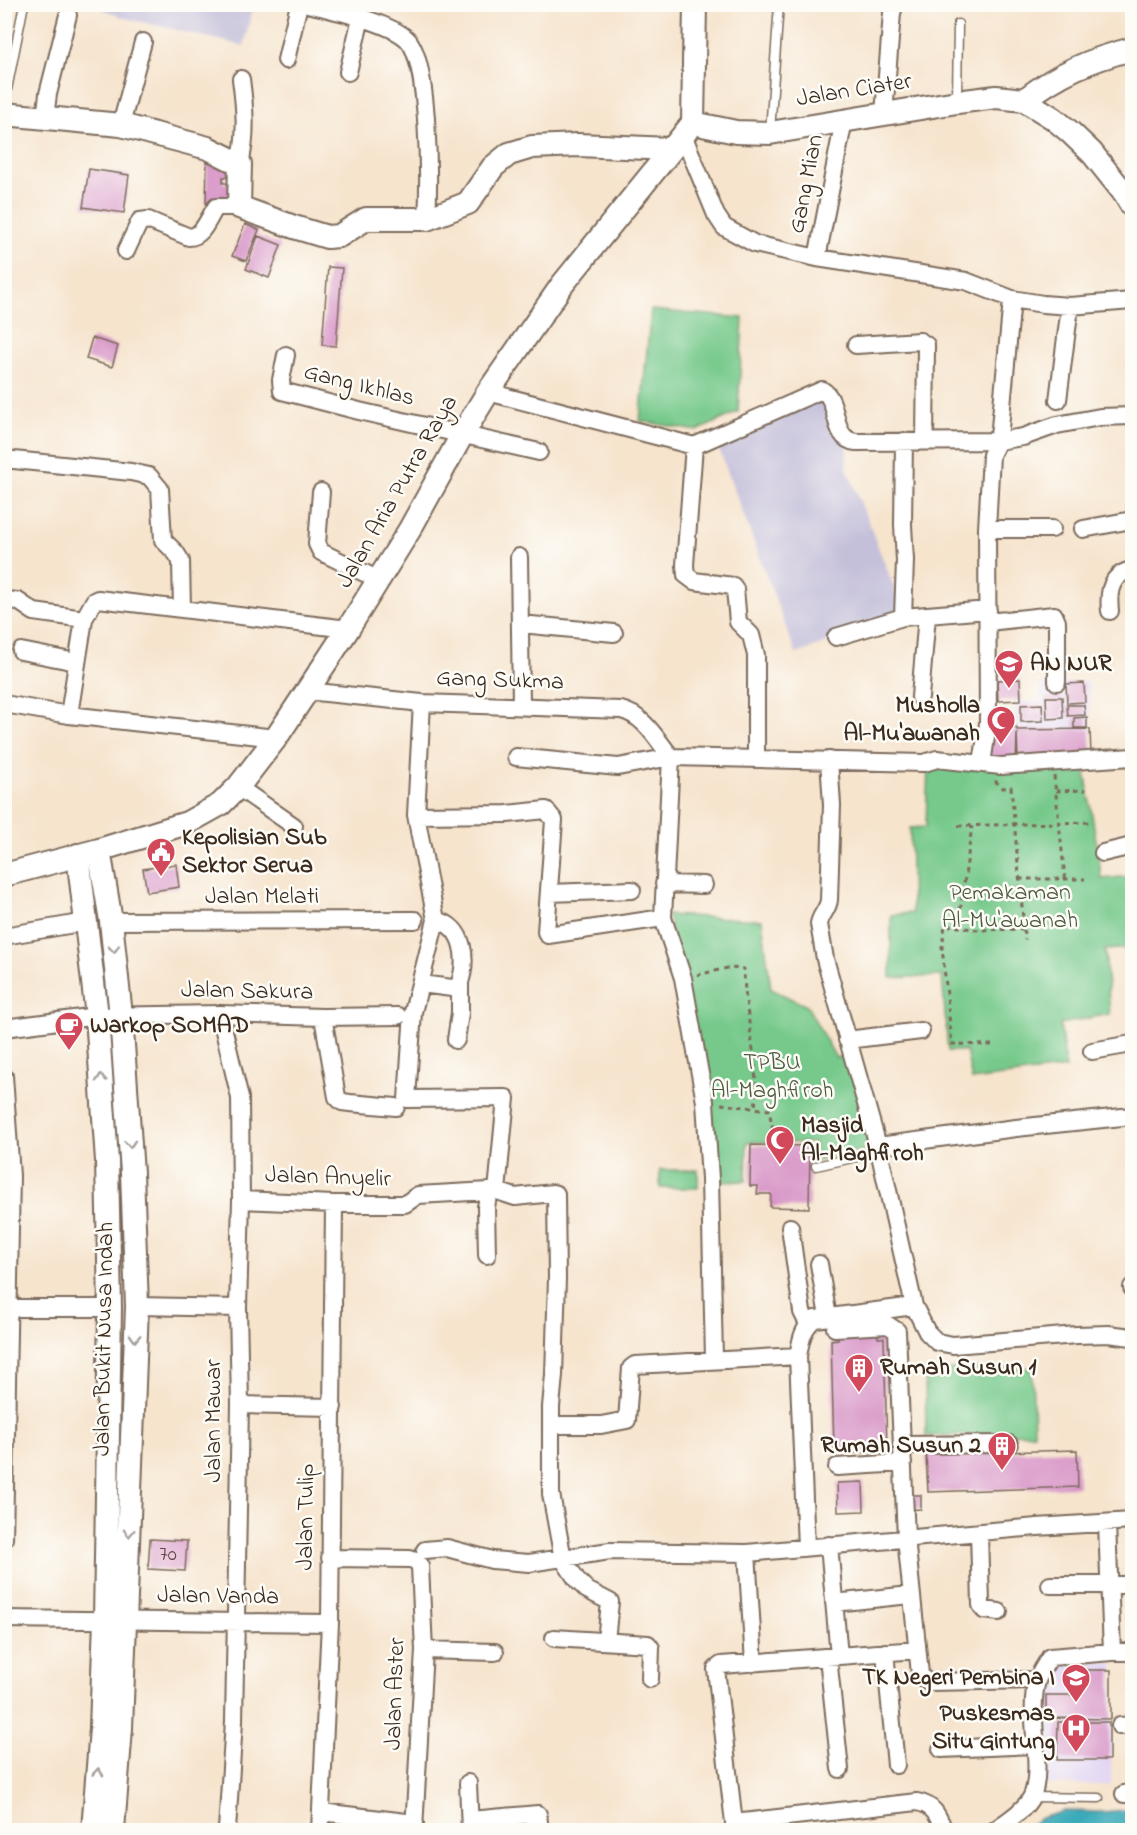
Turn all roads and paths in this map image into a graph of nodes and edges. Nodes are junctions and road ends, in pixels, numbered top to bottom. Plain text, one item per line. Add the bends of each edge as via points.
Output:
1 (24, 4) edge
2 (299, 4) edge
3 (308, 4) edge
4 (695, 4) edge
5 (779, 4) edge
6 (895, 4) edge
7 (68, 15) dead end
8 (361, 18) junction
9 (958, 24) dead end
10 (143, 42) dead end
11 (1132, 49) edge
12 (286, 60) dead end
13 (348, 72) dead end
14 (241, 79) dead end
15 (1024, 100) junction
16 (957, 102) junction
17 (4, 105) edge
18 (4, 114) edge
19 (884, 114) junction
20 (45, 118) junction
21 (844, 120) junction
22 (121, 125) junction
23 (770, 133) junction
24 (682, 136) junction
25 (240, 164) junction
26 (1130, 196) edge
27 (239, 207) junction
28 (427, 219) junction
29 (126, 251) dead end
30 (817, 258) junction
31 (1012, 299) junction
32 (1132, 301) edge
33 (1070, 306) junction
34 (856, 345) dead end
35 (286, 355) dead end
36 (488, 392) junction
37 (1058, 400) dead end
38 (1132, 416) edge
39 (462, 435) junction
40 (904, 441) junction
41 (925, 441) junction
42 (998, 441) junction
43 (694, 446) junction
44 (539, 452) dead end
45 (4, 459) edge
46 (321, 492) dead end
47 (1132, 520) edge
48 (987, 529) junction
49 (1052, 529) dead end
50 (1083, 529) dead end
51 (519, 557) dead end
52 (1132, 570) edge
53 (379, 579) junction
54 (4, 600) edge
55 (182, 609) junction
56 (1110, 611) dead end
57 (927, 615) junction
58 (988, 616) junction
59 (903, 617) junction
60 (84, 620) junction
61 (521, 624) junction
62 (348, 629) junction
63 (614, 633) dead end
64 (836, 637) dead end
65 (21, 651) dead end
66 (76, 662) junction
67 (1057, 682) dead end
68 (307, 691) junction
69 (920, 697) dead end
70 (422, 703) junction
71 (4, 704) edge
72 (521, 705) junction
73 (69, 715) junction
74 (276, 738) junction
75 (516, 756) dead end
76 (671, 757) junction
77 (1132, 757) edge
78 (756, 759) junction
79 (829, 760) junction
80 (982, 764) junction
81 (1001, 766) junction
82 (1053, 768) dead end
83 (238, 787) junction
84 (1086, 790) dead end
85 (1056, 791) junction
86 (416, 815) junction
87 (1090, 822) dead end
88 (1059, 823) junction
89 (1015, 824) junction
90 (294, 826) dead end
91 (958, 826) dead end
92 (972, 826) junction
93 (1132, 846) edge
94 (89, 852) junction
95 (1103, 852) dead end
96 (4, 875) edge
97 (1019, 879) junction
98 (1065, 879) junction
99 (1085, 879) dead end
100 (664, 884) junction
101 (704, 885) dead end
102 (632, 890) dead end
103 (549, 893) junction
104 (663, 918) junction
105 (415, 920) dead end
106 (436, 920) junction
107 (111, 921) junction
108 (86, 922) junction
109 (958, 927) junction
110 (1024, 929) junction
111 (4, 936) edge
112 (1025, 940) dead end
113 (683, 978) junction
114 (420, 984) junction
115 (460, 984) junction
116 (220, 1014) junction
117 (96, 1016) junction
118 (121, 1016) junction
119 (398, 1016) dead end
120 (323, 1017) junction
121 (4, 1028) edge
122 (921, 1031) dead end
123 (456, 1040) dead end
124 (847, 1040) junction
125 (1132, 1044) edge
126 (992, 1045) dead end
127 (1092, 1051) dead end
128 (4, 1076) edge
129 (705, 1102) junction
130 (396, 1107) dead end
131 (755, 1108) junction
132 (1132, 1116) edge
133 (775, 1140) dead end
134 (879, 1149) junction
135 (816, 1166) dead end
136 (493, 1191) junction
137 (242, 1200) junction
138 (334, 1204) junction
139 (790, 1227) dead end
140 (487, 1255) dead end
141 (819, 1264) dead end
142 (137, 1306) junction
143 (914, 1306) junction
144 (7, 1308) edge
145 (110, 1308) junction
146 (238, 1308) junction
147 (831, 1322) junction
148 (808, 1324) junction
149 (1132, 1337) edge
150 (798, 1356) junction
151 (714, 1359) junction
152 (240, 1405) junction
153 (333, 1407) junction
154 (551, 1425) junction
155 (1009, 1444) dead end
156 (901, 1445) junction
157 (903, 1463) junction
158 (837, 1467) dead end
159 (1132, 1521) edge
160 (1107, 1523) junction
161 (979, 1532) junction
162 (906, 1538) junction
163 (4, 1539) edge
164 (829, 1545) junction
165 (806, 1547) junction
166 (747, 1552) junction
167 (421, 1556) junction
168 (330, 1558) junction
169 (563, 1559) junction
170 (1050, 1585) dead end
171 (1109, 1585) junction
172 (1132, 1585) edge
173 (910, 1595) junction
174 (834, 1603) junction
175 (999, 1612) dead end
176 (4, 1619) edge
177 (115, 1620) junction
178 (236, 1621) junction
179 (330, 1623) junction
180 (554, 1638) dead end
181 (606, 1641) junction
182 (424, 1650) junction
183 (917, 1650) junction
184 (495, 1652) dead end
185 (885, 1652) junction
186 (1112, 1652) junction
187 (1132, 1652) edge
188 (833, 1657) junction
189 (754, 1663) junction
190 (650, 1679) dead end
191 (1036, 1680) junction
192 (1035, 1745) junction
193 (941, 1749) dead end
194 (896, 1766) dead end
195 (840, 1769) dead end
196 (468, 1783) dead end
197 (1031, 1797) junction
198 (1098, 1798) dead end
199 (321, 1812) junction
200 (470, 1825) edge
201 (415, 1827) edge
202 (93, 1830) edge
203 (113, 1830) edge
204 (227, 1830) edge
205 (320, 1830) edge
206 (540, 1830) edge
207 (944, 1830) edge
208 (995, 1830) edge

1 - 17 lane
2 - 12 street
3 - 8 street
4 - 24 street
5 - 23 lane
6 - 19 street
7 - 20 street
8 - 13 street
8 - 28 street via 399,32 417,53 427,139
9 - 16 lane
10 - 22 street
11 - 15 street via 1100,57 1048,81
14 - 25 street via 246,115
15 - 16 street, Jalan Ciater via 996,97
15 - 26 street via 1070,132
16 - 19 street, Jalan Ciater
18 - 20 street
19 - 21 street, Jalan Ciater
20 - 22 street
21 - 23 street, Jalan Ciater
21 - 30 street, Gang Mian
22 - 25 street via 208,148
23 - 24 street, Jalan Ciater
24 - 28 street, Jalan Ciater via 532,147 509,154 493,167 468,203
24 - 30 street via 724,227 755,244
24 - 36 street, Jalan Aria Putra Raya via 562,285
25 - 27 street
27 - 28 street via 327,237 339,236 366,219
27 - 29 street via 216,207 195,237 148,220 140,221
30 - 31 street via 966,281
31 - 33 street
31 - 42 street
32 - 33 street
33 - 37 street
34 - 41 street via 920,341 926,345
35 - 39 street, Gang Ikhlas via 282,391
36 - 39 street, Jalan Aria Putra Raya
36 - 43 street
38 - 42 street via 1057,425 1023,438
39 - 44 street
39 - 53 street, Jalan Aria Putra Raya
40 - 41 street
40 - 43 street via 849,441 822,390
40 - 59 street
41 - 42 street
42 - 48 street via 991,455
43 - 78 street via 686,575 694,581 735,589 738,622 751,635 756,655
45 - 55 street via 149,476 160,489 163,540 181,561
46 - 53 street via 317,544 321,552
47 - 50 street
48 - 49 street
48 - 58 street
51 - 61 street
52 - 56 street via 1112,583 1108,594
53 - 62 street, Jalan Aria Putra Raya
54 - 60 street via 18,601 34,612
55 - 60 street via 101,598 94,601
55 - 62 street
57 - 58 street
57 - 59 street
57 - 69 street
58 - 67 street via 1054,615
58 - 80 street via 988,723
59 - 64 street
60 - 66 street
61 - 63 street
61 - 72 street
62 - 68 street, Jalan Aria Putra Raya
65 - 66 street
66 - 73 street
68 - 70 street, Gang Sukma
68 - 74 street, Jalan Aria Putra Raya
70 - 72 street, Gang Sukma
70 - 86 street
71 - 73 street
72 - 76 street, Gang Sukma via 631,712
73 - 74 street
74 - 83 street, Jalan Aria Putra Raya
75 - 76 street via 618,767
76 - 78 street
76 - 100 street
77 - 81 street
78 - 79 street
79 - 80 street via 924,763 938,759
79 - 124 street via 829,900 819,924
80 - 81 street
81 - 89 path via 995,771 995,782 1003,788 1011,787
82 - 85 path
83 - 90 street
83 - 94 street, Jalan Aria Putra Raya via 221,804 187,823
84 - 85 path
85 - 88 path
86 - 103 street via 546,810 554,820
86 - 106 street
87 - 88 path
88 - 89 path
88 - 98 path
89 - 92 path
89 - 97 path
91 - 92 path
92 - 109 path
93 - 95 street
94 - 96 street, Jalan Aria Putra Raya
94 - 107 street, Jalan Bukit Nusa Indah
94 - 108 street, Jalan Bukit Nusa Indah
97 - 98 path
97 - 110 path
98 - 99 path
100 - 101 street
100 - 104 street
102 - 103 street
103 - 104 street via 546,932 551,935
104 - 113 street
105 - 107 street, Jalan Melati
106 - 114 street
106 - 115 street via 450,925 459,934 463,947
107 -> 118 street, Jalan Bukit Nusa Indah
108 - 111 street
108 - 117 street, Jalan Bukit Nusa Indah
109 - 110 path
109 - 126 path via 945,925 942,947 951,1044
110 - 112 path
113 - 129 street
113 - 131 path via 728,968 744,969 757,1088
114 - 115 street via 452,988
114 - 136 street via 413,1012 407,1099 506,1098
115 - 123 street
116 - 118 street, Jalan Sakura
116 - 120 street, Jalan Sakura
116 - 137 street, Jalan Mawar via 240,1098
117 - 118 street, Jalan Sakura
117 - 121 street, Jalan Sakura
145 -> 117 street, Jalan Bukit Nusa Indah via 107,1161
118 -> 142 street, Jalan Bukit Nusa Indah
119 - 120 street, Jalan Sakura
120 - 130 street via 337,1097 350,1103
122 - 124 street
124 - 134 street
125 - 127 street
128 - 144 street via 11,1176
129 - 131 path
129 - 151 street
131 - 133 path via 770,1110
132 - 134 street via 1016,1128
134 - 135 lane
134 - 143 street
136 - 138 street, Jalan Anyelir via 418,1195 405,1204
136 - 140 street via 486,1207
136 - 154 street, Jalan Anyelir via 515,1197 553,1192 556,1197
137 - 138 street, Jalan Anyelir
137 - 146 street, Jalan Mawar
138 - 153 street, Jalan Tulip
139 - 148 street via 802,1312
141 - 147 street
142 - 146 street
142 -> 177 street, Jalan Bukit Nusa Indah
143 - 147 street
143 - 149 street via 927,1332 944,1344 1108,1334
144 - 145 street
144 - 163 street
145 - 177 street, Jalan Bukit Nusa Indah
146 - 152 street, Jalan Mawar
147 - 148 street via 815,1319
147 - 156 street via 888,1325 897,1331
148 - 150 street
150 - 151 street
150 - 165 street
151 - 154 street via 635,1365 631,1368 628,1415 624,1422
152 - 153 street
152 - 178 street, Jalan Mawar
153 - 168 street, Jalan Tulip
154 - 169 street via 551,1494
155 - 156 street
156 - 157 street
157 - 158 street
157 - 162 street
159 - 160 street
160 - 161 street
160 - 171 street
161 - 162 street
161 - 175 street via 981,1605 984,1611
162 - 164 street
162 - 173 street
164 - 165 street
164 - 174 street
165 - 166 street
166 - 169 street via 610,1551
166 - 189 street
167 - 168 street
167 - 169 street via 447,1548 492,1560 529,1563
167 - 182 street, Jalan Aster
168 - 179 street, Jalan Tulip
169 - 181 street via 587,1590 610,1602
170 - 171 street
171 - 172 street
171 - 186 street
173 - 174 street
173 - 183 street
174 - 188 street
176 - 177 street, Jalan Vanda
177 - 178 street, Jalan Vanda
202 -> 177 street, Jalan Bukit Nusa Indah
177 - 203 street, Jalan Bukit Nusa Indah via 121,1728
178 - 179 street, Jalan Vanda
178 - 204 street, Jalan Mawar
179 - 199 street, Jalan Tulip
180 - 181 street
181 - 190 street via 651,1646
182 - 184 street
182 - 201 street, Jalan Aster
183 - 185 street
183 - 191 street via 920,1674 929,1682
185 - 188 street
185 - 194 street
186 - 187 street
186 - 191 street via 1050,1657
188 - 189 street
188 - 195 street
189 - 207 street via 721,1665 716,1669 734,1823 917,1802 934,1809
191 - 192 street
192 - 193 street
192 - 197 street
196 - 200 street
197 - 198 lane
197 - 208 street
199 - 201 street
199 - 205 street, Jalan Tulip
200 - 206 street via 538,1814

